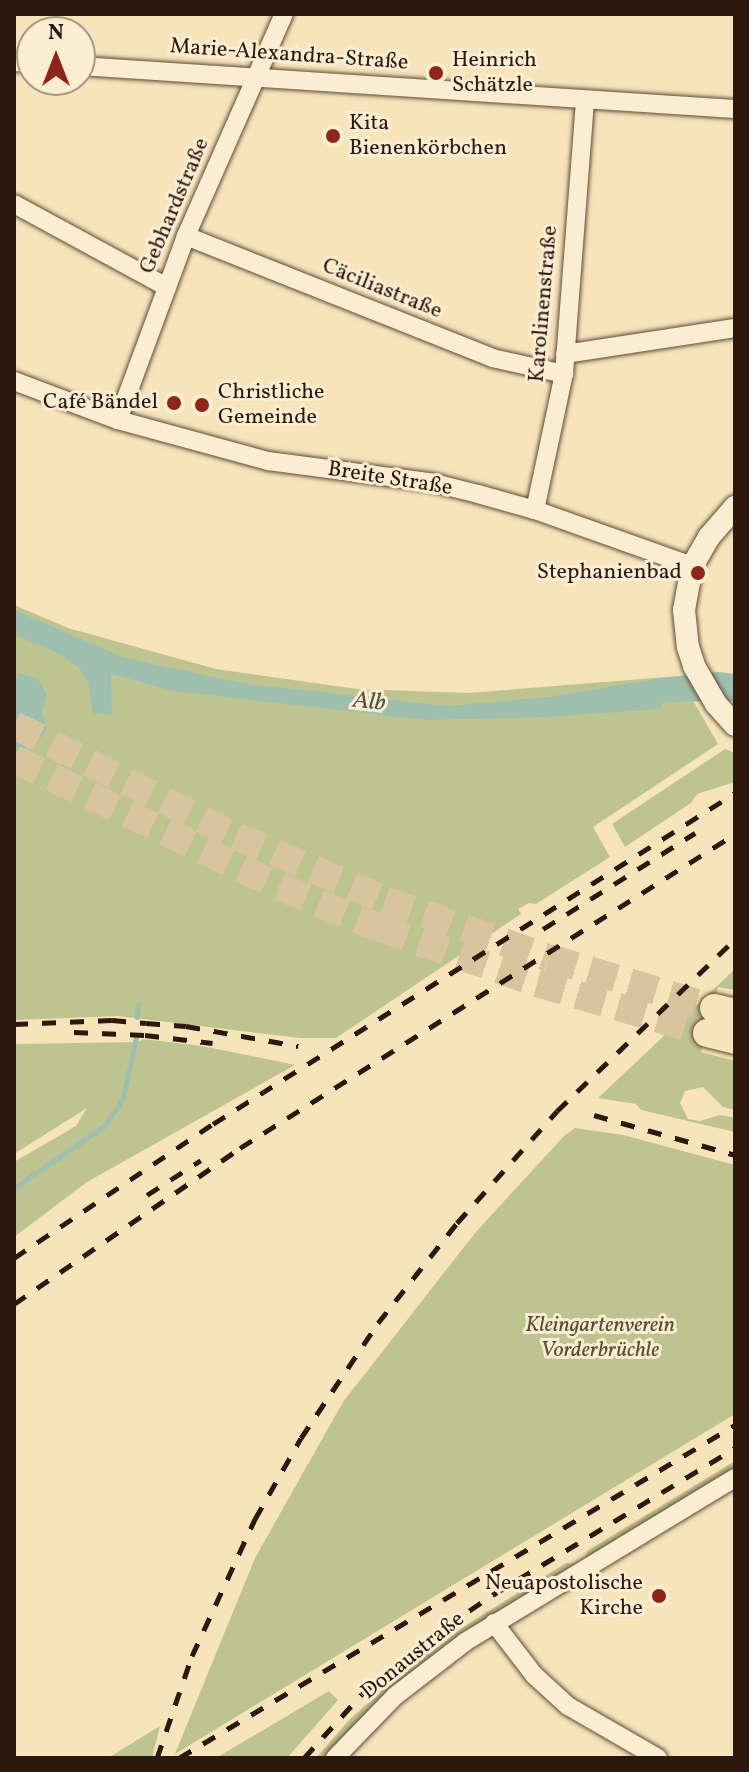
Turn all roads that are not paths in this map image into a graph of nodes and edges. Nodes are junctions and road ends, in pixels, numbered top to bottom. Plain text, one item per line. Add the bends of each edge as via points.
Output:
1 (284, 14) edge
2 (96, 67) edge
3 (258, 76) junction
4 (585, 100) junction
5 (735, 109) edge
6 (14, 204) edge
7 (186, 236) junction
8 (167, 287) junction
9 (735, 328) edge
10 (565, 354) junction
11 (564, 374) junction
12 (14, 381) edge
13 (118, 420) junction
14 (735, 507) edge
15 (535, 510) junction
16 (692, 566) junction
17 (735, 725) edge
18 (718, 1018) tunnel mouth
19 (735, 1040) edge
20 (733, 1483) edge
21 (494, 1623) junction
22 (335, 1758) edge
23 (658, 1758) edge

1 - 3 street, Gebhardstraße
2 - 3 street, Marie-Alexandra-Straße
3 - 4 street, Marie-Alexandra-Straße
3 - 7 street, Gebhardstraße
4 - 5 street, Marie-Alexandra-Straße
4 - 10 street, Karolinenstraße
6 - 8 street
7 - 8 street, Gebhardstraße
7 - 11 street, Cäciliastraße via 492,358
8 - 13 street, Gebhardstraße
9 - 10 street
10 - 11 street, Karolinenstraße
11 - 15 street, Karolinenstraße
12 - 13 street, Breite Straße
13 - 15 street, Breite Straße via 268,461 434,483
14 - 16 street
15 - 16 street, Breite Straße
16 - 17 street via 684,624 697,671
18 - 19 highway
20 - 21 street, Donaustraße
21 - 22 street, Donaustraße via 414,1680
21 - 23 street via 534,1675 568,1706

